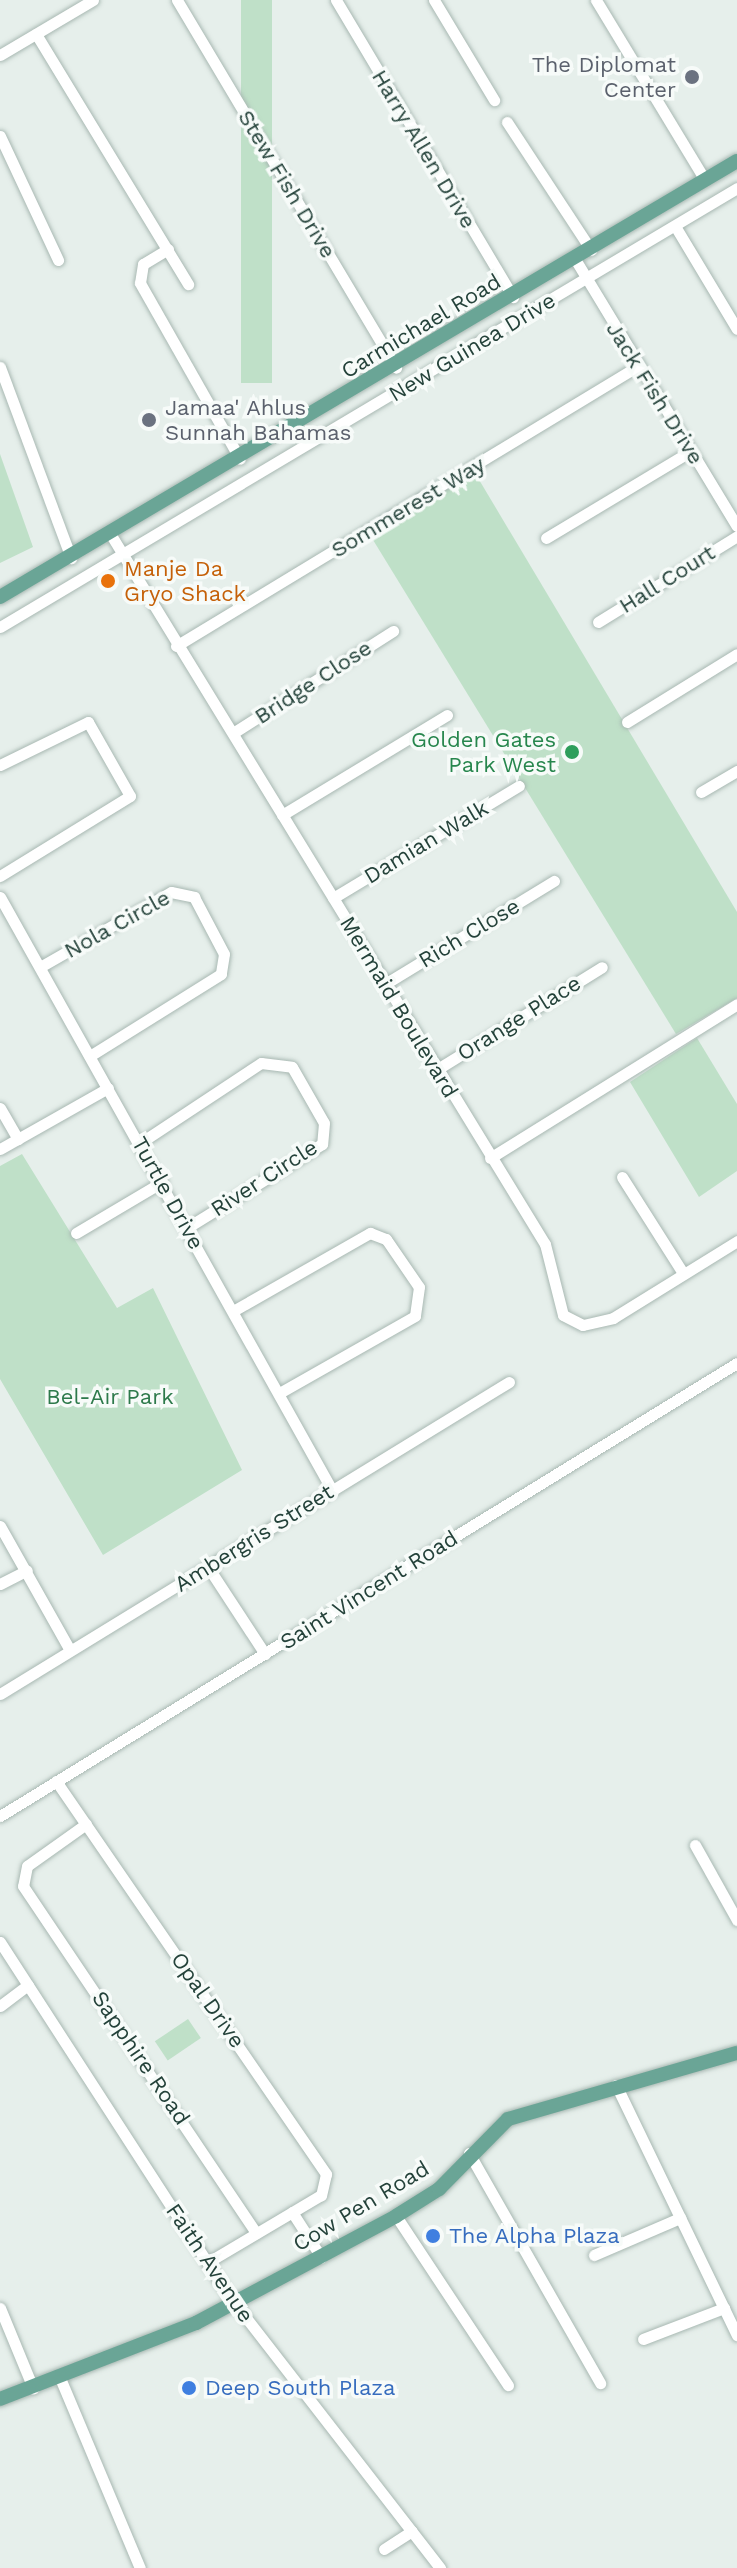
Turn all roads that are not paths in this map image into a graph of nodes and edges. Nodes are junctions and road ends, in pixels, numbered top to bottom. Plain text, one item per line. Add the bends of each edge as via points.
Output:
1 (93, 0) edge
2 (177, 0) edge
3 (336, 0) edge
4 (434, 0) edge
5 (596, 0) edge
6 (36, 34) junction
7 (0, 55) edge
8 (494, 100) dead end
9 (507, 122) dead end
10 (0, 136) edge
11 (737, 161) edge
12 (705, 180) junction
13 (737, 188) edge
14 (675, 226) junction
15 (168, 249) junction
16 (591, 250) junction
17 (575, 259) junction
18 (58, 260) dead end
19 (586, 280) junction
20 (188, 284) dead end
21 (513, 297) junction
22 (737, 329) edge
23 (638, 366) junction
24 (0, 367) edge
25 (396, 368) junction
26 (691, 451) junction
27 (240, 459) junction
28 (737, 526) edge
29 (111, 535) junction
30 (737, 536) edge
31 (546, 538) dead end
32 (122, 553) junction
33 (71, 558) junction
34 (0, 597) edge
35 (598, 622) dead end
36 (0, 627) edge
37 (393, 631) dead end
38 (176, 646) junction
39 (737, 654) edge
40 (447, 715) dead end
41 (627, 722) dead end
42 (233, 733) junction
43 (0, 765) edge
44 (737, 771) edge
45 (519, 786) dead end
46 (701, 792) dead end
47 (282, 815) junction
48 (0, 876) edge
49 (554, 881) dead end
50 (0, 897) edge
51 (333, 898) junction
52 (40, 967) junction
53 (602, 967) dead end
54 (385, 984) junction
55 (737, 1004) edge
56 (90, 1056) junction
57 (436, 1070) junction
58 (108, 1088) junction
59 (0, 1108) edge
60 (18, 1139) junction
61 (140, 1143) junction
62 (0, 1149) edge
63 (490, 1158) junction
64 (622, 1177) dead end
65 (162, 1182) junction
66 (188, 1227) junction
67 (76, 1233) dead end
68 (737, 1241) edge
69 (683, 1273) junction
70 (233, 1311) junction
71 (737, 1363) edge
72 (509, 1382) dead end
73 (281, 1392) junction
74 (332, 1490) junction
75 (0, 1526) edge
76 (208, 1567) junction
77 (27, 1570) junction
78 (0, 1584) edge
79 (70, 1650) junction
80 (265, 1654) junction
81 (0, 1694) edge
82 (56, 1781) junction
83 (0, 1816) edge
84 (86, 1824) junction
85 (695, 1845) dead end
86 (737, 1920) edge
87 (0, 1942) edge
88 (28, 1985) junction
89 (0, 2006) edge
90 (737, 2053) edge
91 (616, 2085) junction
92 (469, 2153) junction
93 (292, 2212) junction
94 (396, 2216) junction
95 (680, 2218) junction
96 (256, 2233) junction
97 (594, 2255) dead end
98 (321, 2257) junction
99 (208, 2262) junction
100 (235, 2304) junction
101 (0, 2308) edge
102 (724, 2308) junction
103 (737, 2335) edge
104 (643, 2339) dead end
105 (60, 2378) junction
106 (600, 2383) dead end
107 (508, 2385) dead end
108 (33, 2388) junction
109 (0, 2399) edge
110 (412, 2531) junction
111 (384, 2549) dead end
112 (140, 2568) edge
113 (440, 2568) edge

1 - 6 street
2 - 25 street, Stew Fish Drive
3 - 21 street, Harry Allen Drive
4 - 8 street
5 - 12 street
6 - 7 street
6 - 15 street
9 - 16 street
10 - 18 street
11 - 12 main road, Carmichael Road
12 - 16 main road, Carmichael Road
13 - 14 street, New Guinea Drive
14 - 19 street, New Guinea Drive
14 - 22 street
15 - 20 street
15 - 27 street via 143,264 140,283
16 - 17 main road, Carmichael Road
17 - 19 street, Jack Fish Drive
17 - 21 main road, Carmichael Road
19 - 23 street, Jack Fish Drive
19 - 32 street, New Guinea Drive
21 - 25 main road, Carmichael Road
23 - 26 street, Jack Fish Drive
23 - 38 street, Sommerest Way
24 - 33 street
25 - 27 main road, Carmichael Road
26 - 28 street, Jack Fish Drive
26 - 31 street
27 - 29 main road, Carmichael Road
29 - 32 street, Mermaid Boulevard
29 - 33 main road, Carmichael Road
30 - 35 street, Hall Court
32 - 36 street, New Guinea Drive
32 - 38 street, Mermaid Boulevard
33 - 34 main road, Carmichael Road
37 - 42 street, Bridge Close
38 - 42 street, Mermaid Boulevard
39 - 41 street
40 - 47 street
42 - 47 street, Mermaid Boulevard
43 - 48 street via 88,722 130,796
44 - 46 street
45 - 51 street, Damian Walk
47 - 51 street, Mermaid Boulevard
49 - 54 street, Rich Close
50 - 52 street, Turtle Drive
51 - 54 street, Mermaid Boulevard
52 - 56 street, Turtle Drive
52 - 56 street, Nola Circle via 171,892 194,897 224,954 221,974
53 - 57 street, Orange Place
54 - 57 street, Mermaid Boulevard
55 - 63 street
56 - 58 street, Turtle Drive
57 - 63 street, Mermaid Boulevard
58 - 60 street
58 - 61 street, Turtle Drive
59 - 60 street
60 - 62 street
61 - 65 street, Turtle Drive
61 - 66 street, River Circle via 261,1063 292,1067 324,1123 322,1144
63 - 69 street, Mermaid Boulevard via 545,1244 554,1300 569,1320 613,1318
64 - 69 street
65 - 66 street, Turtle Drive
65 - 67 street
66 - 70 street, Turtle Drive
68 - 69 street, Mermaid Boulevard
70 - 73 street, Turtle Drive
70 - 73 street via 367,1234 385,1237 419,1287 415,1316
71 - 80 street, Saint Vincent Road
72 - 74 street, Ambergris Street
73 - 74 street, Turtle Drive
74 - 76 street, Ambergris Street
75 - 77 street
76 - 79 street, Ambergris Street
76 - 80 street
77 - 78 street
77 - 79 street
79 - 81 street, Ambergris Street
80 - 82 street, Saint Vincent Road
82 - 83 street, Saint Vincent Road
82 - 84 street, Opal Drive
84 - 93 street, Opal Drive via 323,2169 323,2193
84 - 96 street, Sapphire Road via 27,1866 23,1886
85 - 86 street
87 - 88 street, Faith Avenue
88 - 89 street
88 - 99 street, Faith Avenue
90 - 91 main road, Cow Pen Road
91 - 92 main road, Cow Pen Road via 508,2119
91 - 95 street
92 - 94 main road, Cow Pen Road via 439,2189
92 - 106 street
93 - 96 street
93 - 98 street
94 - 98 main road, Cow Pen Road
94 - 107 street
95 - 97 street
95 - 102 street
96 - 99 street
98 - 100 main road, Cow Pen Road
99 - 100 street, Faith Avenue
100 - 105 main road, Cow Pen Road
100 - 110 street, Faith Avenue
101 - 108 street
102 - 103 street
102 - 104 street
105 - 108 main road, Cow Pen Road
105 - 112 street
108 - 109 main road, Cow Pen Road
110 - 111 street
110 - 113 street, Faith Avenue

